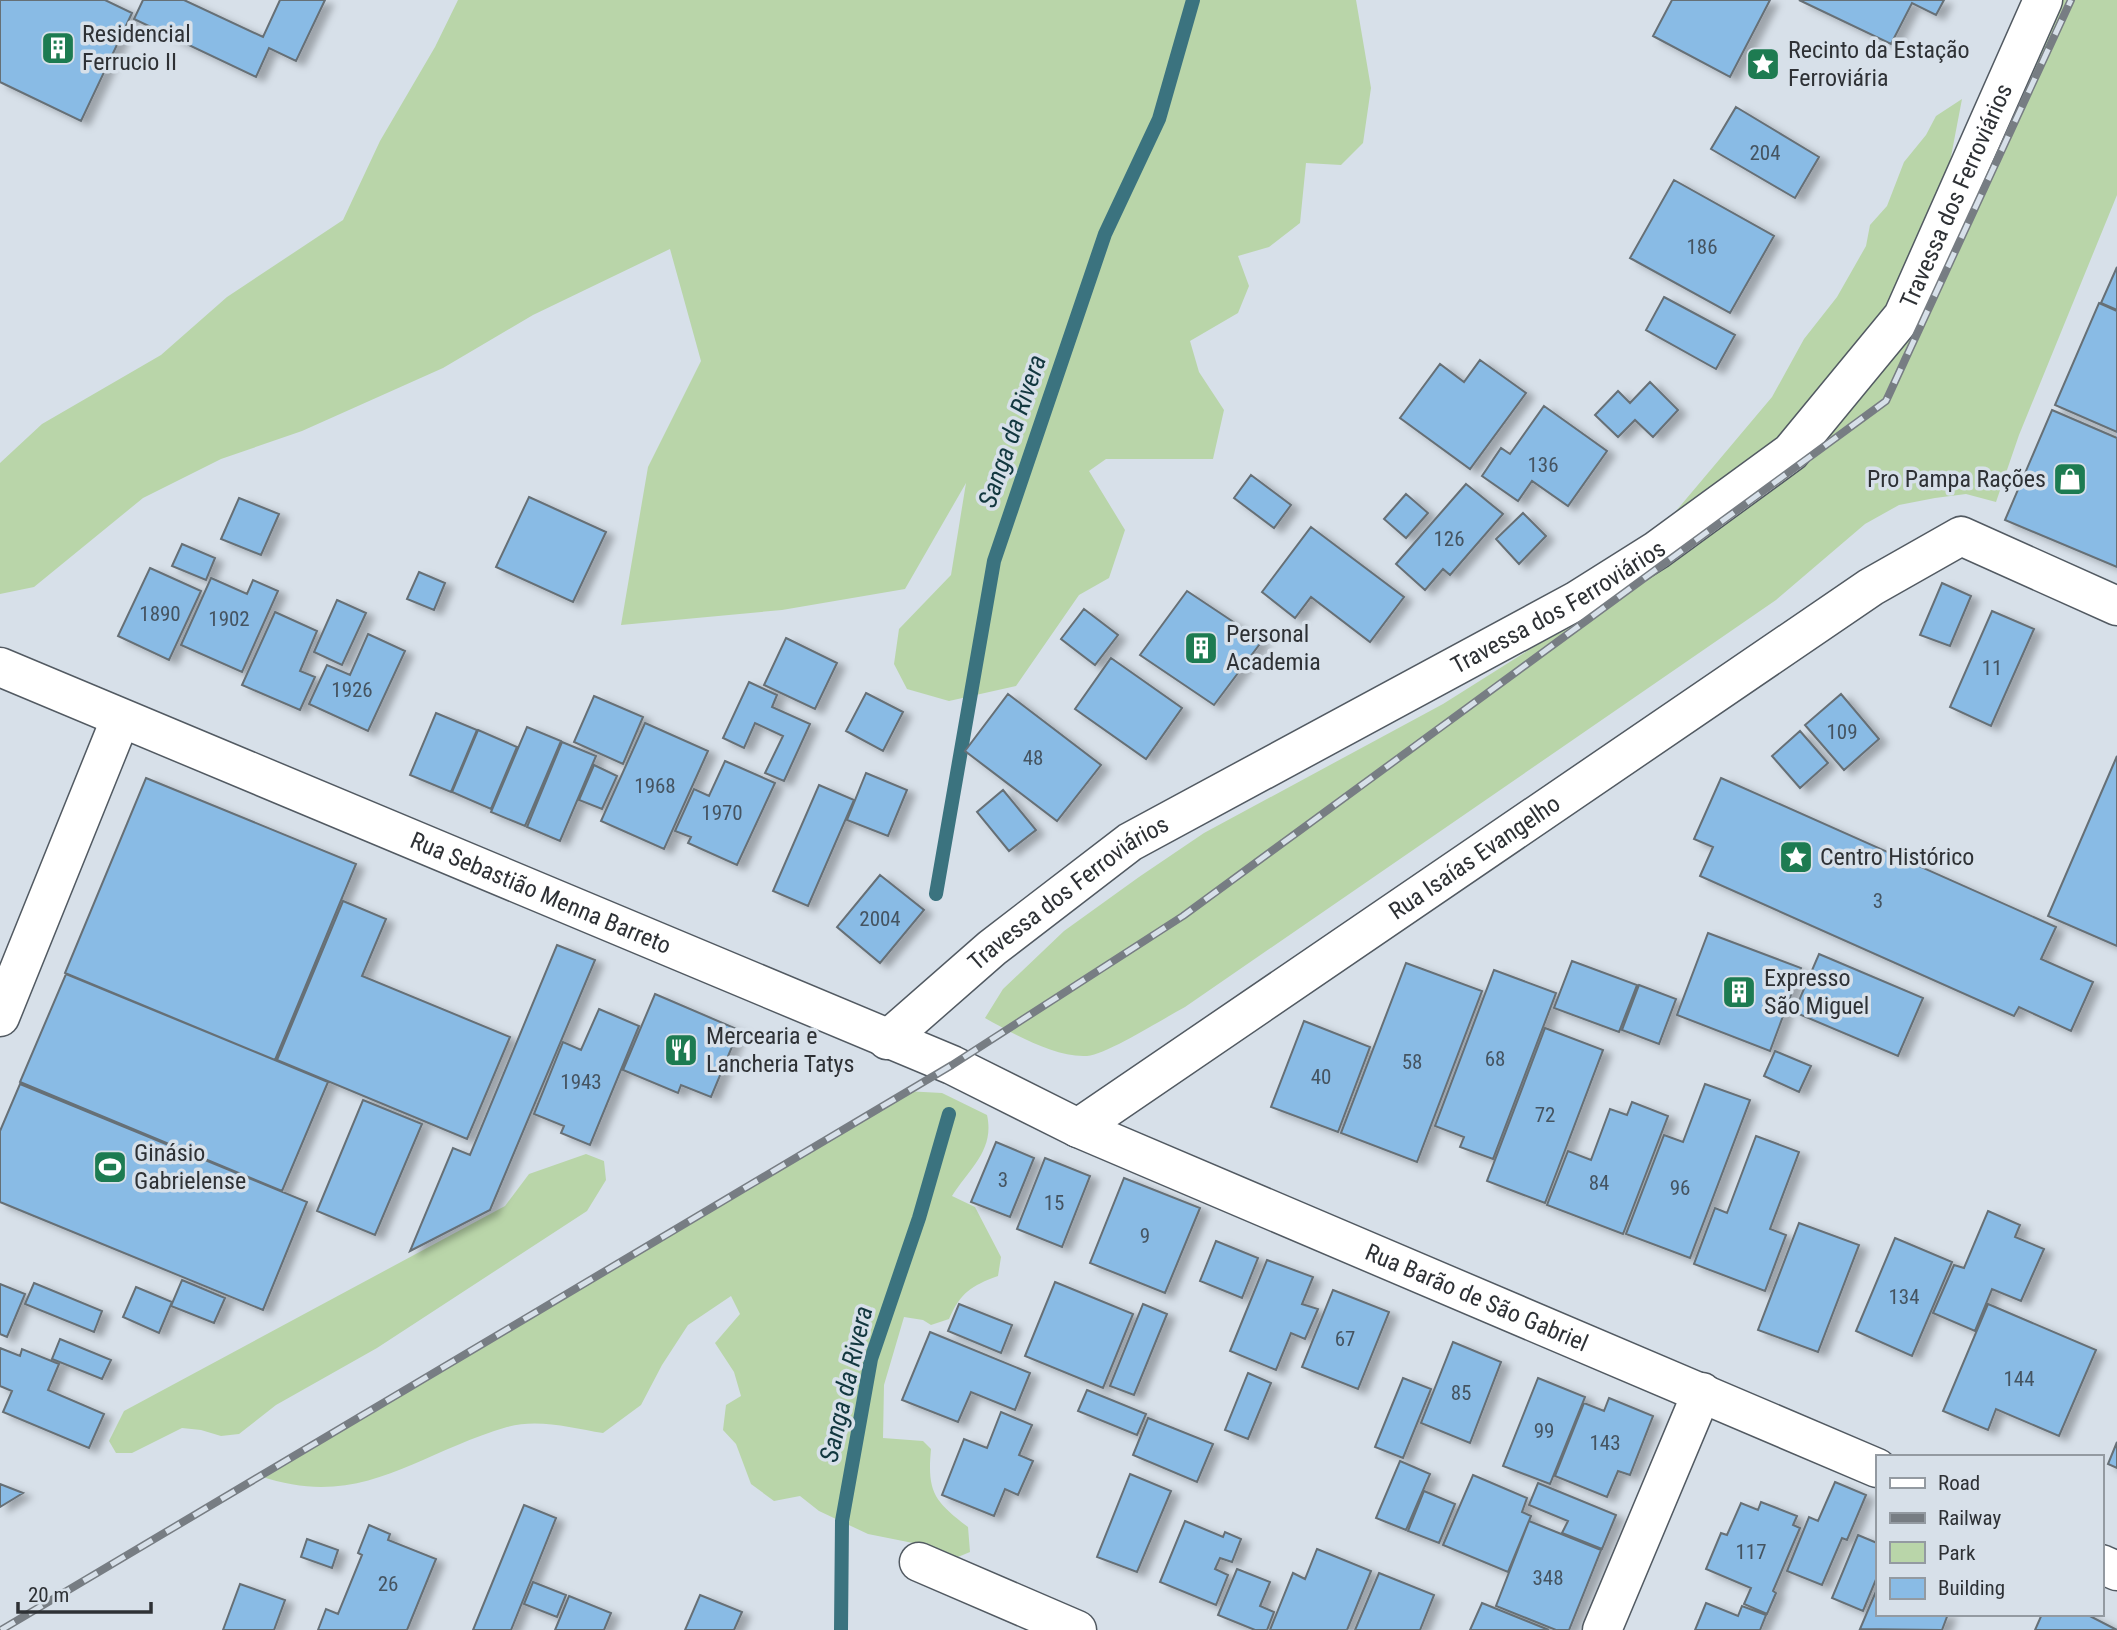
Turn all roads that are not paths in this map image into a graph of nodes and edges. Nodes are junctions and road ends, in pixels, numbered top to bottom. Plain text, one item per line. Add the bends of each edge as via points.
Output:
1 (2043, 0) edge
2 (2117, 606) edge
3 (0, 667) edge
4 (120, 720) junction
5 (0, 1017) edge
6 (887, 1040) junction
7 (1078, 1128) junction
8 (1702, 1392) junction
9 (1876, 1468) edge
10 (919, 1562) dead end
11 (1077, 1630) edge
12 (1602, 1630) edge

1 - 6 street, Travessa dos Ferroviários via 1903,316 1791,452 1657,550 1576,601 1130,842 992,948
2 - 7 street, Rua Isaías Evangelho via 1961,536 1871,587
3 - 4 street, Rua Sebastião Menna Barreto
4 - 5 street
4 - 6 street, Rua Sebastião Menna Barreto
6 - 7 street, Rua Sebastião Menna Barreto via 952,1065
7 - 8 street, Rua Barão de São Gabriel
8 - 9 street, Rua Barão de São Gabriel
8 - 12 street
10 - 11 street

